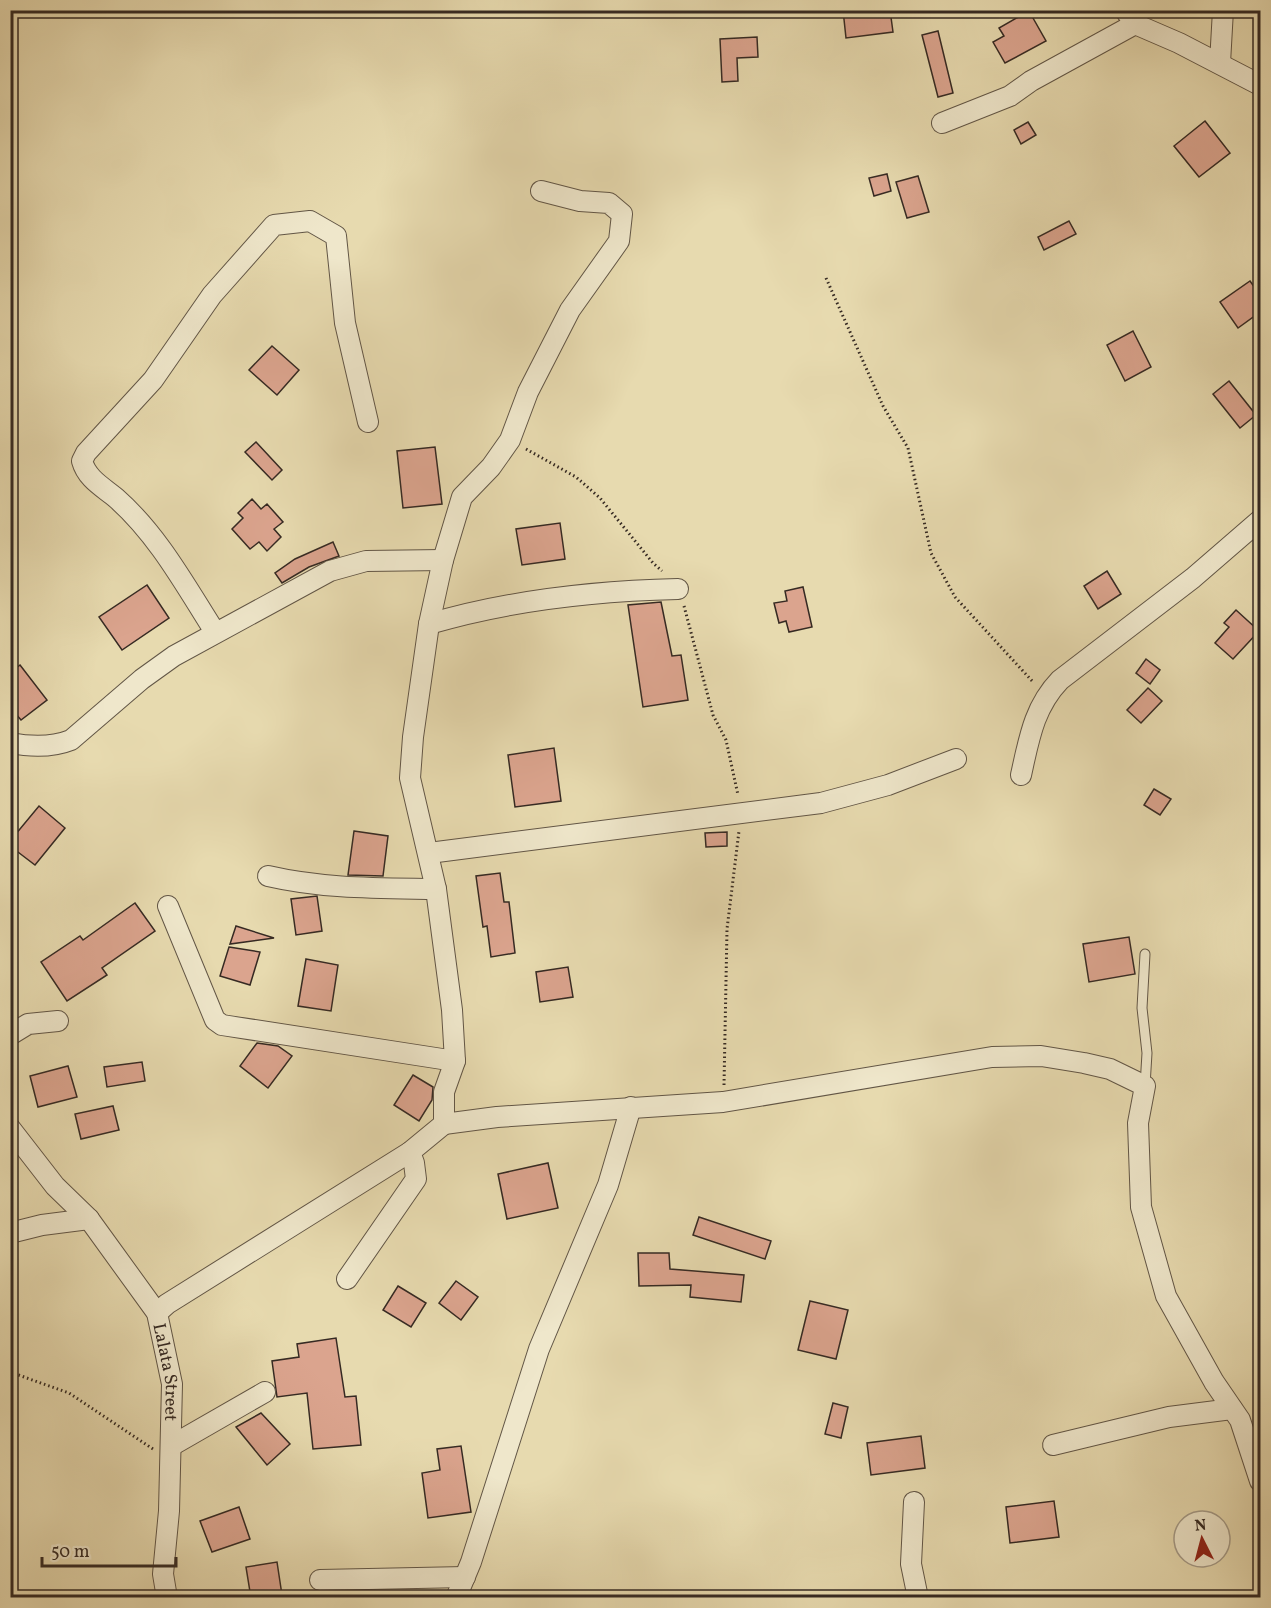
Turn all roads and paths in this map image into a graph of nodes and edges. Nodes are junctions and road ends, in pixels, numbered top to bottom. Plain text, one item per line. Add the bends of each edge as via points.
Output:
1 (1223, 10) edge
2 (1130, 17) edge
3 (1220, 63) junction
4 (1260, 85) edge
5 (942, 123) dead end
6 (541, 191) dead end
7 (826, 278) dead end
8 (368, 422) dead end
9 (1260, 520) edge
10 (443, 560) junction
11 (678, 589) dead end
12 (429, 624) junction
13 (215, 632) junction
14 (1046, 695) junction
15 (10, 743) edge
16 (956, 759) dead end
17 (1021, 775) dead end
18 (741, 813) junction
19 (429, 853) junction
20 (268, 876) dead end
21 (436, 889) junction
22 (168, 906) dead end
23 (1145, 954) dead end
24 (58, 1021) dead end
25 (10, 1035) edge
26 (455, 1061) junction
27 (1145, 1086) junction
28 (723, 1102) junction
29 (631, 1107) junction
30 (444, 1124) junction
31 (10, 1128) edge
32 (410, 1152) junction
33 (89, 1219) junction
34 (10, 1233) edge
35 (347, 1279) dead end
36 (157, 1313) junction
37 (10, 1372) edge
38 (265, 1392) dead end
39 (1232, 1409) junction
40 (1053, 1445) dead end
41 (170, 1453) junction
42 (1260, 1480) edge
43 (914, 1502) dead end
44 (465, 1577) junction
45 (320, 1580) dead end
46 (167, 1598) edge
47 (456, 1598) edge
48 (918, 1598) edge

1 - 3 street
2 - 3 street
2 - 5 street via 1010,96
3 - 4 street
6 - 10 street via 580,201 609,203 622,214 619,241 570,310 528,392 510,440 491,467 465,491
7 - 14 path via 884,406 908,448 936,562 955,597
8 - 13 street via 345,324 336,236 310,222 274,225 212,295 153,380 82,461 94,482 130,512 162,549
9 - 14 street
10 - 12 street
10 - 13 street via 352,563
11 - 12 street via 547,598
12 - 19 street via 410,778
13 - 15 street via 142,679 71,740 42,746
14 - 17 street via 1036,714
16 - 18 street via 888,785 820,803
18 - 19 street
18 - 28 path via 727,928
19 - 21 street
20 - 21 street via 306,885
21 - 26 street via 453,1010
22 - 26 street via 215,1020 222,1025
23 - 27 lane
24 - 25 street via 28,1024
26 - 30 street via 444,1092
27 - 28 street via 1110,1069 1031,1056 992,1058
27 - 39 street via 1138,1122 1141,1208 1166,1296
28 - 29 street
29 - 30 street
29 - 44 street via 599,1208 539,1349
30 - 32 street
31 - 33 street, Lalata Street via 55,1186
32 - 35 street via 416,1179
32 - 36 street
33 - 34 street
33 - 36 street, Lalata Street
36 - 41 street, Lalata Street via 171,1384
37 - 41 path via 69,1393
38 - 41 street
39 - 40 street via 1169,1417
39 - 42 street via 1240,1420
41 - 46 street, Lalata Street via 163,1574
43 - 48 street via 911,1564
44 - 45 street
44 - 47 street

